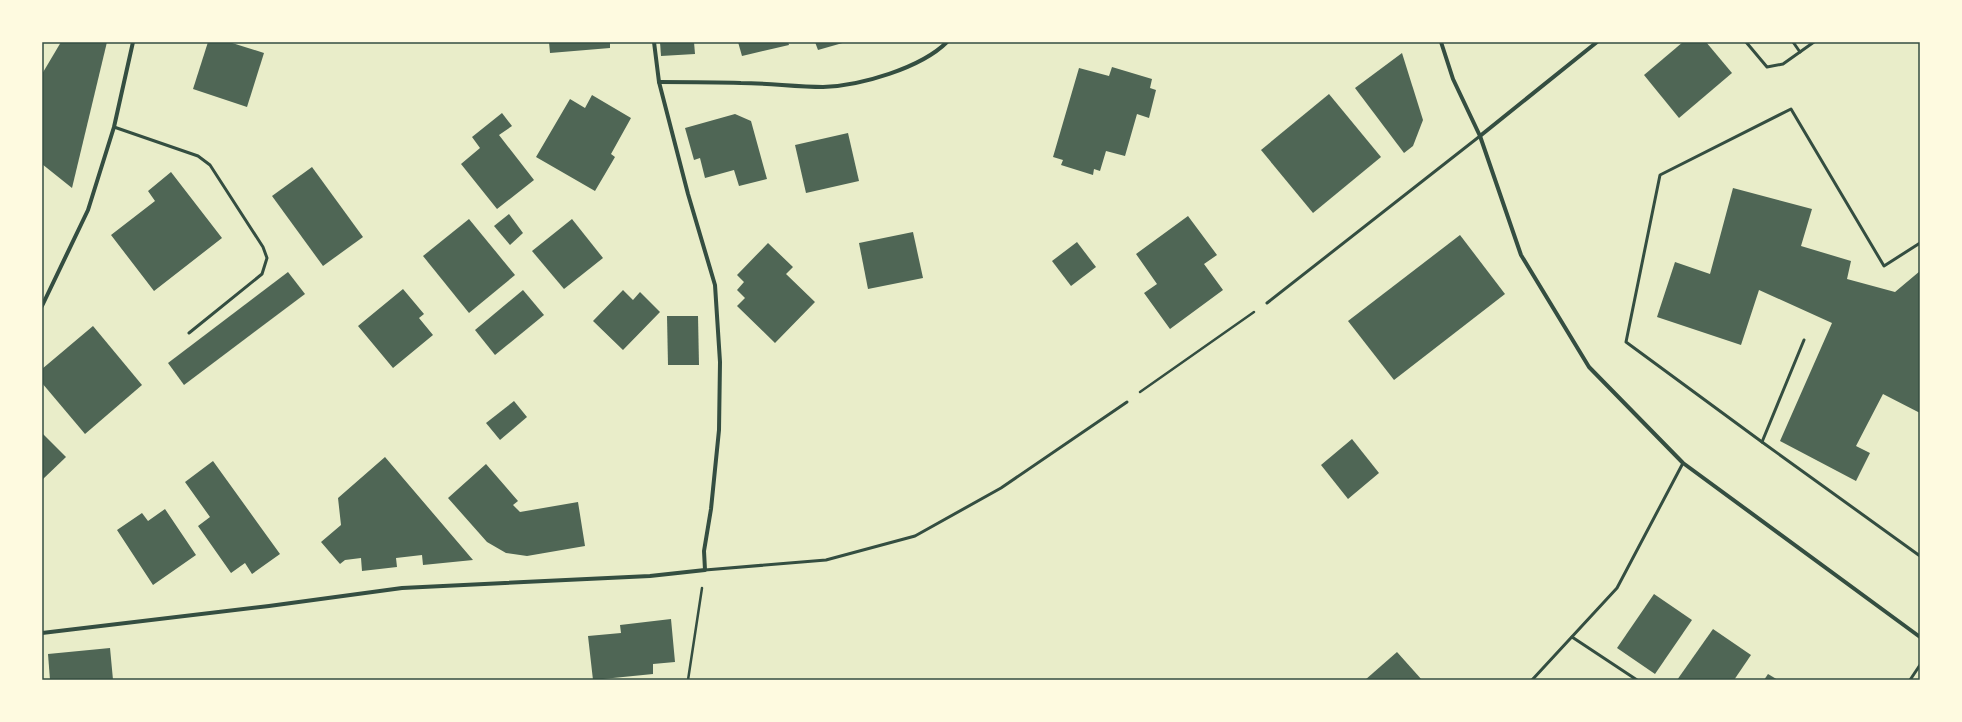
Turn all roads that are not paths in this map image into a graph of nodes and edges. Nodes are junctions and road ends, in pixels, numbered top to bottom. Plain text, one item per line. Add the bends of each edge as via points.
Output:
1 (133, 42) edge
2 (654, 42) edge
3 (947, 42) edge
4 (1441, 42) edge
5 (1597, 42) edge
6 (1746, 42) edge
7 (1793, 42) edge
8 (1814, 42) edge
9 (1800, 52) junction
10 (659, 82) junction
11 (114, 127) junction
12 (1480, 136) junction
13 (1920, 243) edge
14 (1267, 303) road end
15 (42, 306) edge
16 (189, 333) dead end
17 (1804, 340) dead end
18 (1127, 402) road end
19 (1762, 442) junction
20 (1683, 463) junction
21 (1920, 556) edge
22 (705, 570) junction
23 (42, 633) edge
24 (1572, 637) junction
25 (1920, 637) edge
26 (1920, 665) edge
27 (1532, 680) edge
28 (1637, 680) edge
29 (1910, 680) edge

1 - 11 street
2 - 10 street
3 - 10 street via 922,60 895,72 824,87
4 - 12 street via 1453,79
5 - 12 street
6 - 9 lane via 1767,67 1783,64
7 - 9 lane
8 - 9 lane
10 - 22 street via 715,285 720,362 719,430 704,551
11 - 15 street via 88,210
11 - 16 lane via 198,156 210,164 263,247 266,258 262,274
12 - 14 lane
12 - 20 street via 1521,255 1589,367
13 - 19 lane via 1884,266 1791,109 1660,175 1626,342
17 - 19 lane
18 - 22 lane via 1001,488 915,536 826,560
19 - 21 lane
20 - 24 lane via 1617,588
20 - 25 street
22 - 23 street via 650,576 402,588
24 - 27 lane
24 - 28 lane
26 - 29 lane

